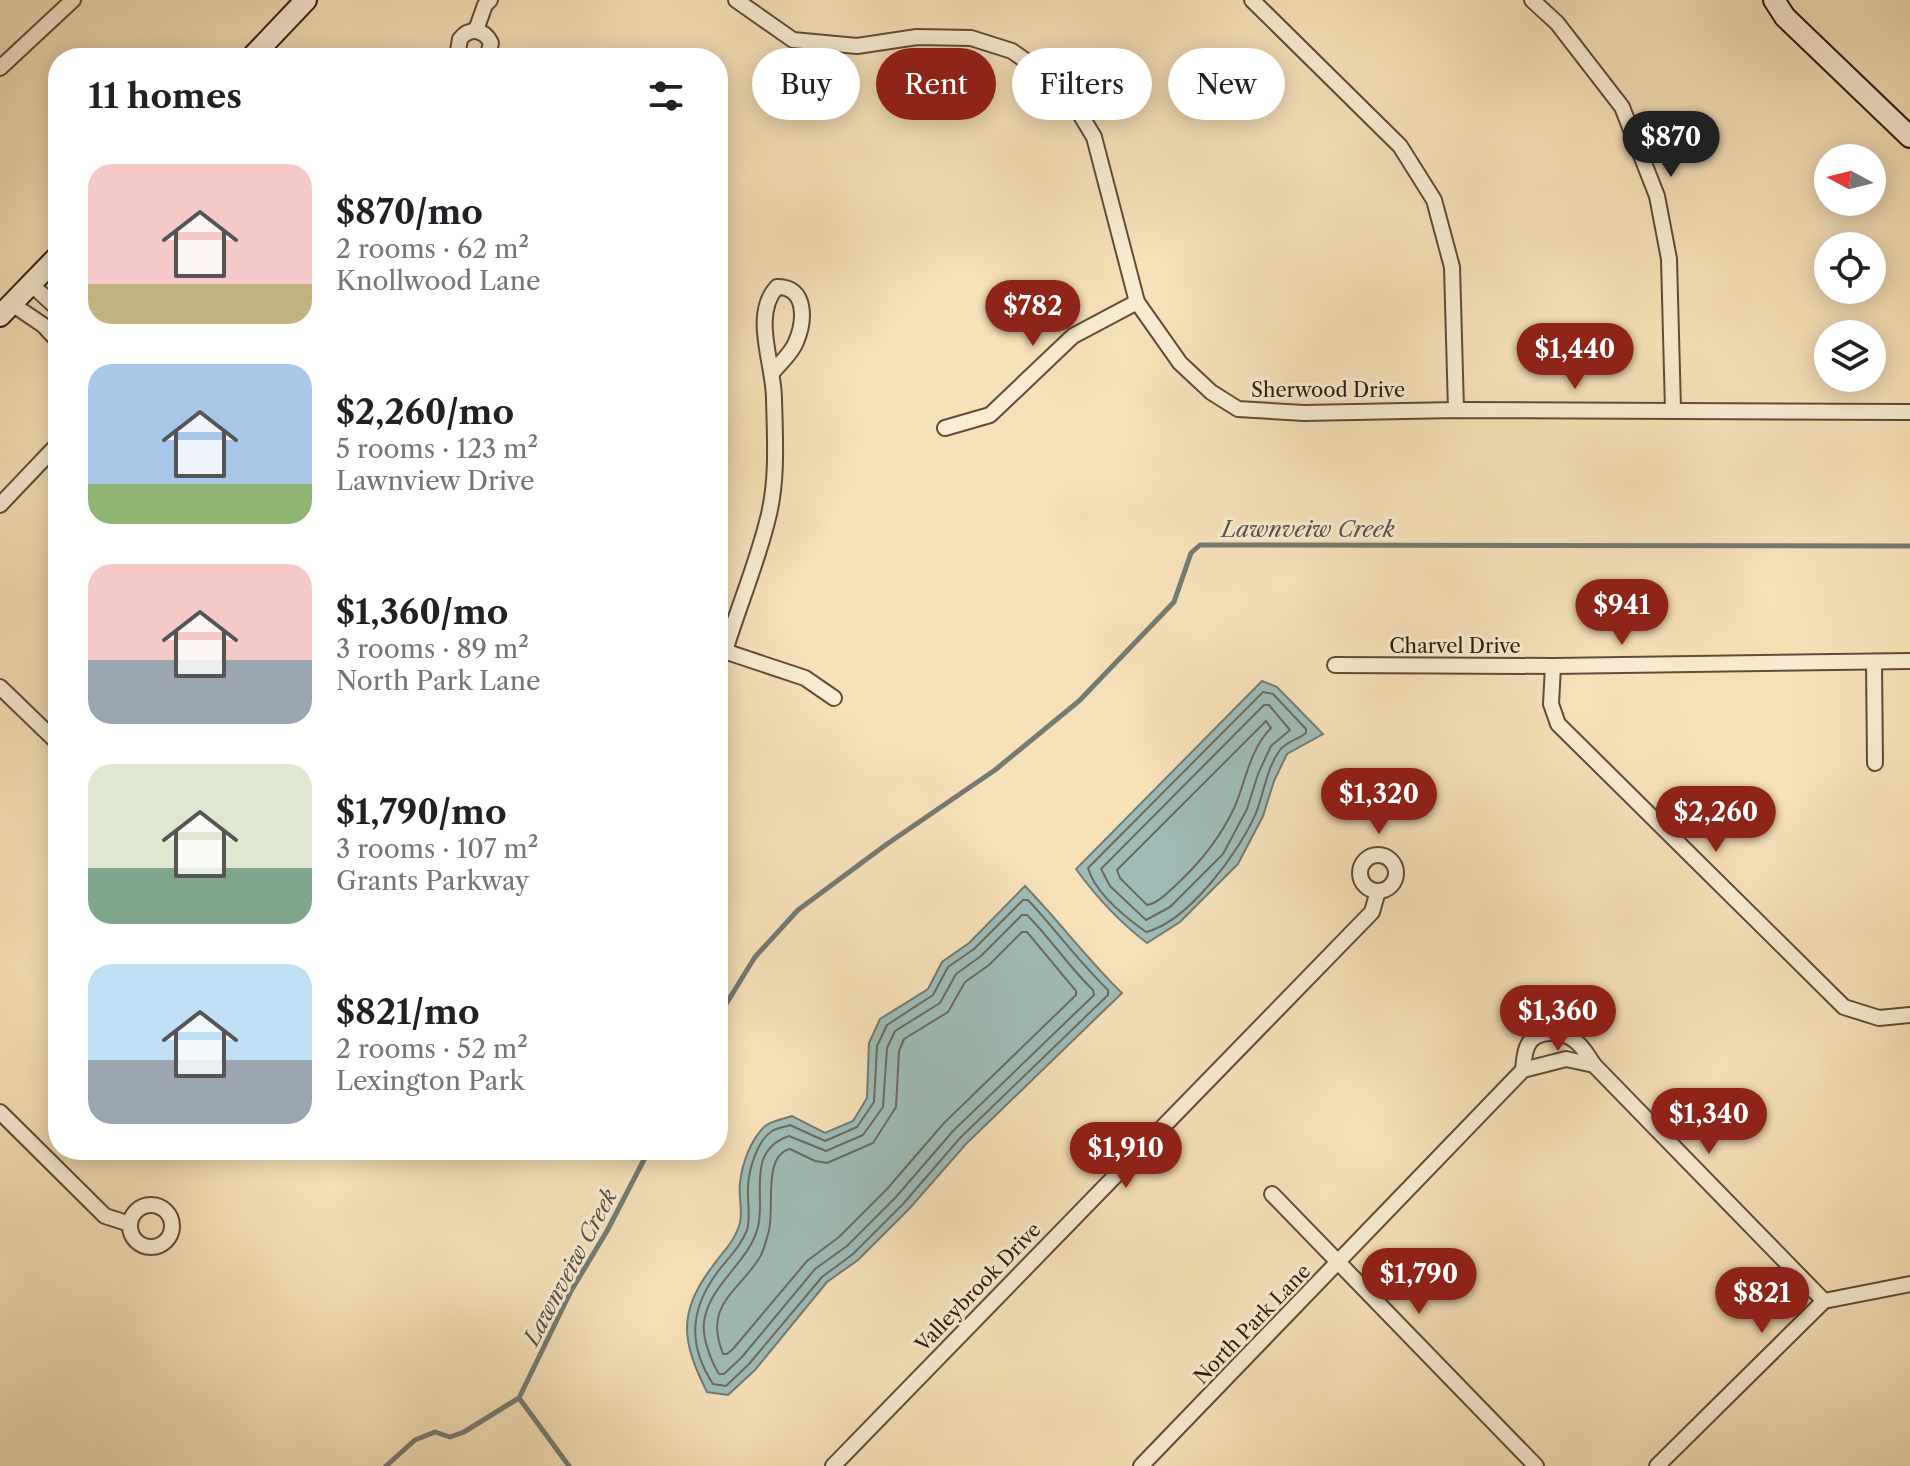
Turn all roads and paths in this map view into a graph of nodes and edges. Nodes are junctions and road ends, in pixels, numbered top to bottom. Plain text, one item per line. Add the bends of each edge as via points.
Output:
1 (73, 0) edge
2 (306, 0) edge
3 (490, 0) edge
4 (736, 0) edge
5 (1252, 0) edge
6 (1532, 0) edge
7 (1774, 0) edge
8 (476, 30) junction
9 (260, 48) edge
10 (458, 48) edge
11 (490, 48) edge
12 (0, 68) edge
13 (1910, 137) edge
14 (48, 266) edge
15 (31, 284) junction
16 (48, 300) edge
17 (1137, 302) junction
18 (6, 310) edge
19 (48, 330) edge
20 (772, 373) junction
21 (1456, 410) junction
22 (1673, 410) junction
23 (1910, 412) edge
24 (945, 428) dead end
25 (48, 455) edge
26 (0, 505) edge
27 (728, 632) edge
28 (728, 652) edge
29 (1910, 661) edge
30 (1874, 663) junction
31 (1335, 665) dead end
32 (1553, 666) junction
33 (0, 687) edge
34 (834, 698) dead end
35 (48, 733) edge
36 (1875, 763) dead end
37 (1378, 891) dead end
38 (1910, 1015) edge
39 (1594, 1065) junction
40 (1523, 1070) junction
41 (0, 1112) edge
42 (48, 1160) edge
43 (48, 1160) edge
44 (1272, 1194) dead end
45 (130, 1224) dead end
46 (1340, 1262) junction
47 (1910, 1284) edge
48 (1824, 1301) junction
49 (833, 1466) edge
50 (1141, 1466) edge
51 (1536, 1466) edge
52 (1657, 1466) edge

1 - 12 street
2 - 9 main road
3 - 8 street
4 - 17 street, Sherwood Drive via 793,40 857,46 917,37 971,38 1012,51 1046,75 1074,104 1094,137
5 - 21 street via 1400,146 1434,200 1452,267
6 - 22 street via 1557,23 1622,107 1657,196 1669,259
7 - 13 main road via 1785,17
8 - 10 street via 464,34
8 - 11 street via 488,37
14 - 15 main road
15 - 16 street
15 - 18 main road
17 - 21 street, Sherwood Drive via 1180,363 1238,409
17 - 24 street via 1073,336 990,415
18 - 19 street
20 - 20 street via 796,343 802,318 801,301 788,286 769,295 764,313
20 - 27 street via 776,445 770,509
21 - 22 street, Sherwood Drive
22 - 23 street, Sherwood Drive
25 - 26 street
28 - 34 street via 805,678
29 - 30 street, Charvel Drive
30 - 32 street, Charvel Drive
30 - 36 street
31 - 32 street, Charvel Drive
32 - 38 street via 1551,704 1558,724 1844,1007 1879,1018
33 - 35 street
37 - 49 street, Valleybrook Drive via 1372,912
39 - 40 street via 1566,1059
39 - 40 street, North Park Lane via 1577,1041 1555,1033 1530,1040
39 - 48 street
40 - 46 street, North Park Lane
41 - 42 street
43 - 45 street via 105,1216
44 - 46 street
46 - 50 street, North Park Lane
46 - 51 street
47 - 48 street
48 - 52 street

